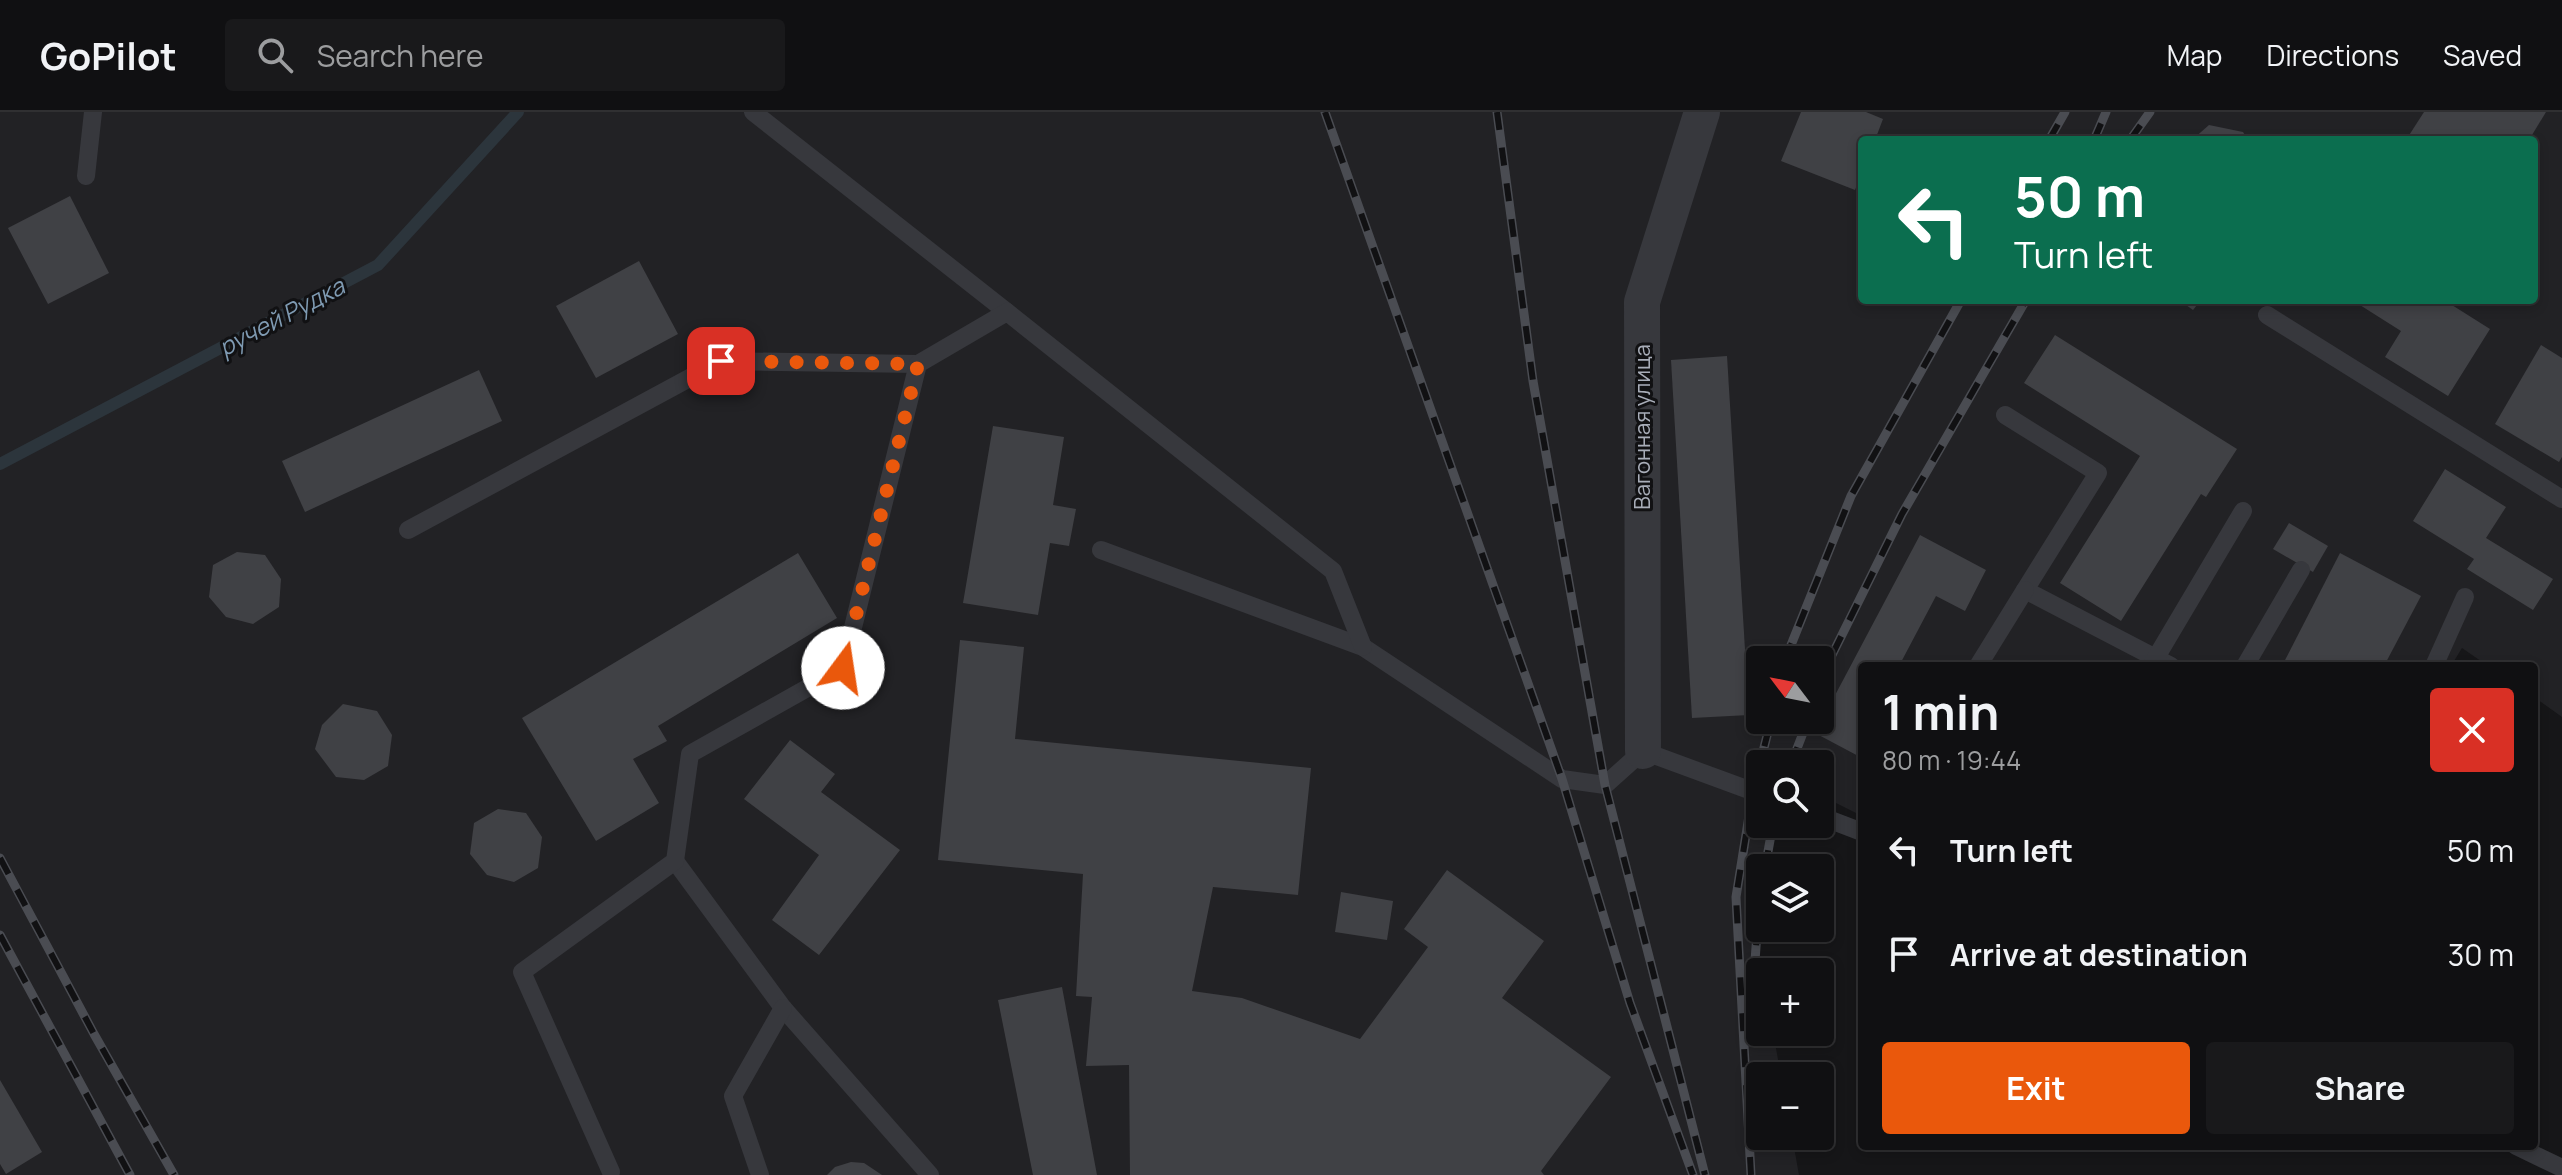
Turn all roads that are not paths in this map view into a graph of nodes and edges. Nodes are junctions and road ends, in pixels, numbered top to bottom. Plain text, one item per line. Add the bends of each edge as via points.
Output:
1 (93, 112) edge
2 (753, 112) edge
3 (1702, 112) edge
4 (86, 176) dead end
5 (1007, 312) junction
6 (2267, 315) dead end
7 (918, 364) junction
8 (2005, 415) dead end
9 (2562, 499) edge
10 (2243, 511) dead end
11 (408, 530) dead end
12 (1101, 550) dead end
13 (2301, 570) dead end
14 (2025, 590) junction
15 (2465, 597) dead end
16 (1363, 647) junction
17 (1980, 662) edge
18 (2157, 662) edge
19 (2160, 662) edge
20 (2247, 662) edge
21 (2436, 662) edge
22 (1643, 751) junction
23 (1746, 789) edge
24 (1834, 821) edge
25 (1858, 830) edge
26 (675, 861) junction
27 (783, 1008) junction
28 (2524, 1150) edge
29 (2562, 1168) edge
30 (611, 1172) dead end
31 (760, 1175) edge
32 (930, 1175) edge

1 - 4 lane
2 - 5 lane
3 - 22 street, Вагонная улица via 1642,302
5 - 7 lane
5 - 16 lane via 1333,571
6 - 9 lane
7 - 11 lane via 721,361
7 - 26 lane via 843,668 690,754
8 - 14 lane via 2098,473
10 - 19 lane
12 - 16 lane
13 - 20 lane
14 - 17 lane
14 - 18 lane
15 - 21 lane
16 - 22 lane via 1562,779 1605,785
22 - 23 lane
24 - 25 lane
26 - 27 lane
26 - 30 lane via 522,972
27 - 31 lane via 733,1096
27 - 32 lane
28 - 29 lane

